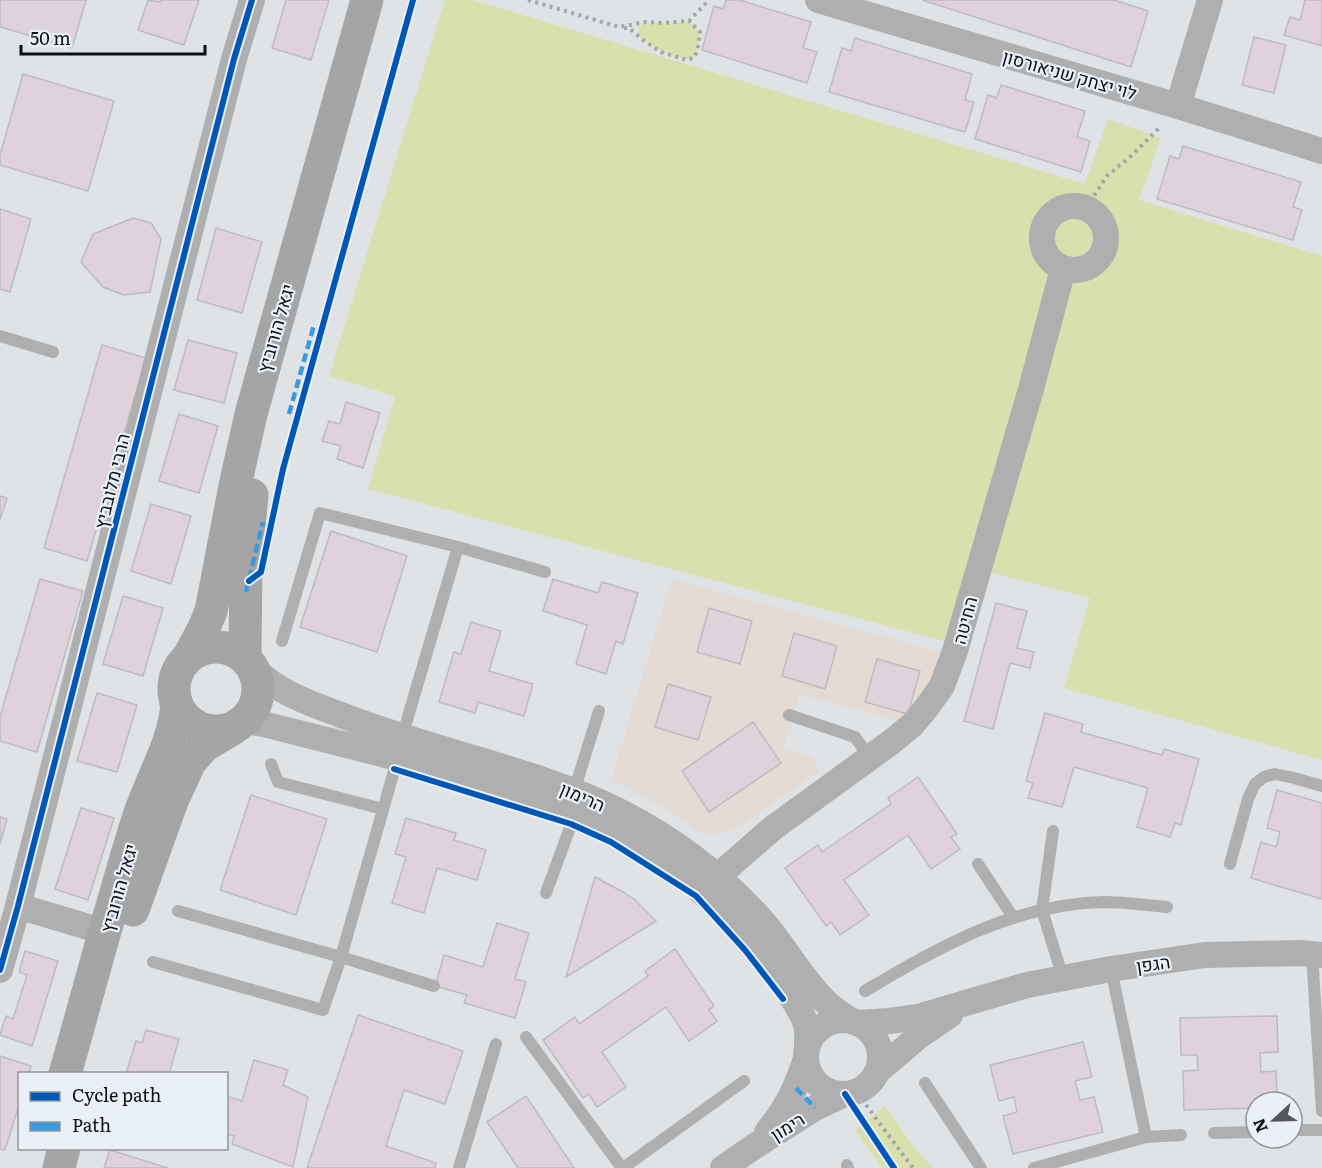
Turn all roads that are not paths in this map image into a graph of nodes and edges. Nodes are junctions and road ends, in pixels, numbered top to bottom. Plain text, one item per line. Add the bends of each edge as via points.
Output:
1 (252, 0) edge
2 (367, 0) edge
3 (383, 0) edge
4 (818, 0) edge
5 (1210, 0) edge
6 (1178, 106) junction
7 (1322, 151) edge
8 (1064, 269) junction
9 (0, 336) edge
10 (53, 352) dead end
11 (458, 547) junction
12 (545, 572) dead end
13 (282, 641) dead end
14 (189, 656) junction
15 (249, 663) junction
16 (177, 705) junction
17 (599, 711) dead end
18 (789, 715) dead end
19 (239, 724) junction
20 (400, 747) junction
21 (870, 758) junction
22 (271, 764) dead end
23 (1322, 786) edge
24 (574, 803) junction
25 (383, 809) junction
26 (1053, 831) dead end
27 (978, 864) dead end
28 (1230, 864) dead end
29 (718, 876) junction
30 (546, 893) dead end
31 (18, 906) junction
32 (1167, 907) dead end
33 (1042, 910) junction
34 (178, 911) dead end
35 (1013, 917) junction
36 (105, 932) junction
37 (1317, 955) edge
38 (340, 957) junction
39 (153, 962) dead end
40 (1111, 969) junction
41 (0, 970) edge
42 (1063, 978) junction
43 (434, 986) dead end
44 (865, 991) dead end
45 (987, 996) junction
46 (855, 1022) junction
47 (526, 1037) dead end
48 (496, 1044) dead end
49 (806, 1054) junction
50 (66, 1072) edge
51 (87, 1072) edge
52 (877, 1072) junction
53 (744, 1081) dead end
54 (925, 1083) dead end
55 (851, 1093) junction
56 (1322, 1111) edge
57 (1304, 1130) edge
58 (1322, 1130) edge
59 (1244, 1132) edge
60 (1214, 1133) dead end
61 (1181, 1135) dead end
62 (1146, 1137) junction
63 (755, 1146) junction
64 (44, 1150) edge
65 (64, 1150) edge
66 (38, 1168) edge
67 (59, 1168) edge
68 (459, 1168) edge
69 (622, 1168) edge
70 (723, 1168) edge
71 (981, 1168) edge
72 (1034, 1168) edge

1 - 31 street, הרבי מלובביץ
2 - 14 main road, יגאל הורוביץ via 249,425 211,611
3 - 15 main road, יגאל הורוביץ via 284,352 258,464 246,559
4 - 6 street, לוי יצחק שניאורסון
5 - 6 street
6 - 7 street, לוי יצחק שניאורסון
8 - 8 street via 1055,265 1043,250 1042,231 1058,209 1077,205 1101,220 1106,239 1104,249 1092,265 1073,271
8 - 21 street, החיטה via 942,686 912,725
9 - 10 lane
11 - 12 lane
11 - 13 lane via 320,513
11 - 20 lane
14 - 15 main road via 204,648 218,647 232,650
14 - 16 main road via 175,679
15 - 19 main road via 258,683 258,698 253,710
15 - 20 street, הרימון via 276,688 360,723
16 - 19 main road via 184,717 207,730 220,731
16 - 36 main road, יגאל הורוביץ via 171,739 138,819
17 - 24 lane
18 - 21 lane via 855,737
19 - 20 street, הרימון via 263,724
19 - 51 main road, יגאל הורוביץ via 204,746 190,762 172,801 126,932
20 - 24 street, הרימון via 512,791
20 - 25 lane
21 - 29 street, החיטה via 772,828
22 - 25 lane via 278,782
23 - 28 lane via 1275,774 1256,783
24 - 29 street, הרימון via 622,813 657,832
24 - 30 lane
24 - 49 street, הרימון via 675,870 724,913 803,1017 807,1029
25 - 38 lane
26 - 33 lane
27 - 35 lane
29 - 46 street, הרימון via 768,927 819,995
31 - 36 street
31 - 41 street, הרבי מלובביץ
32 - 33 lane via 1102,902
33 - 35 lane
33 - 42 lane
34 - 38 lane
35 - 44 lane via 957,939
36 - 50 main road, יגאל הורוביץ
37 - 40 street, הגפן via 1205,955
37 - 56 lane
38 - 39 lane via 323,1010
38 - 43 lane
40 - 42 street, הגפן
40 - 62 lane
42 - 45 street, הגפן
45 - 46 street, הגפן via 918,1017
45 - 52 street, הגפן via 941,1020
46 - 49 street via 824,1025 815,1032
46 - 52 street via 871,1033 877,1043
47 - 69 lane
48 - 68 lane
49 - 55 street via 808,1071 818,1086 834,1093
49 - 63 street, רימון via 793,1095
52 - 55 street via 871,1082
53 - 69 lane
54 - 71 lane
55 - 63 street, רימון via 815,1107
57 - 58 lane
59 - 60 lane
61 - 62 lane
62 - 72 lane
63 - 70 street
64 - 66 main road
65 - 67 main road

